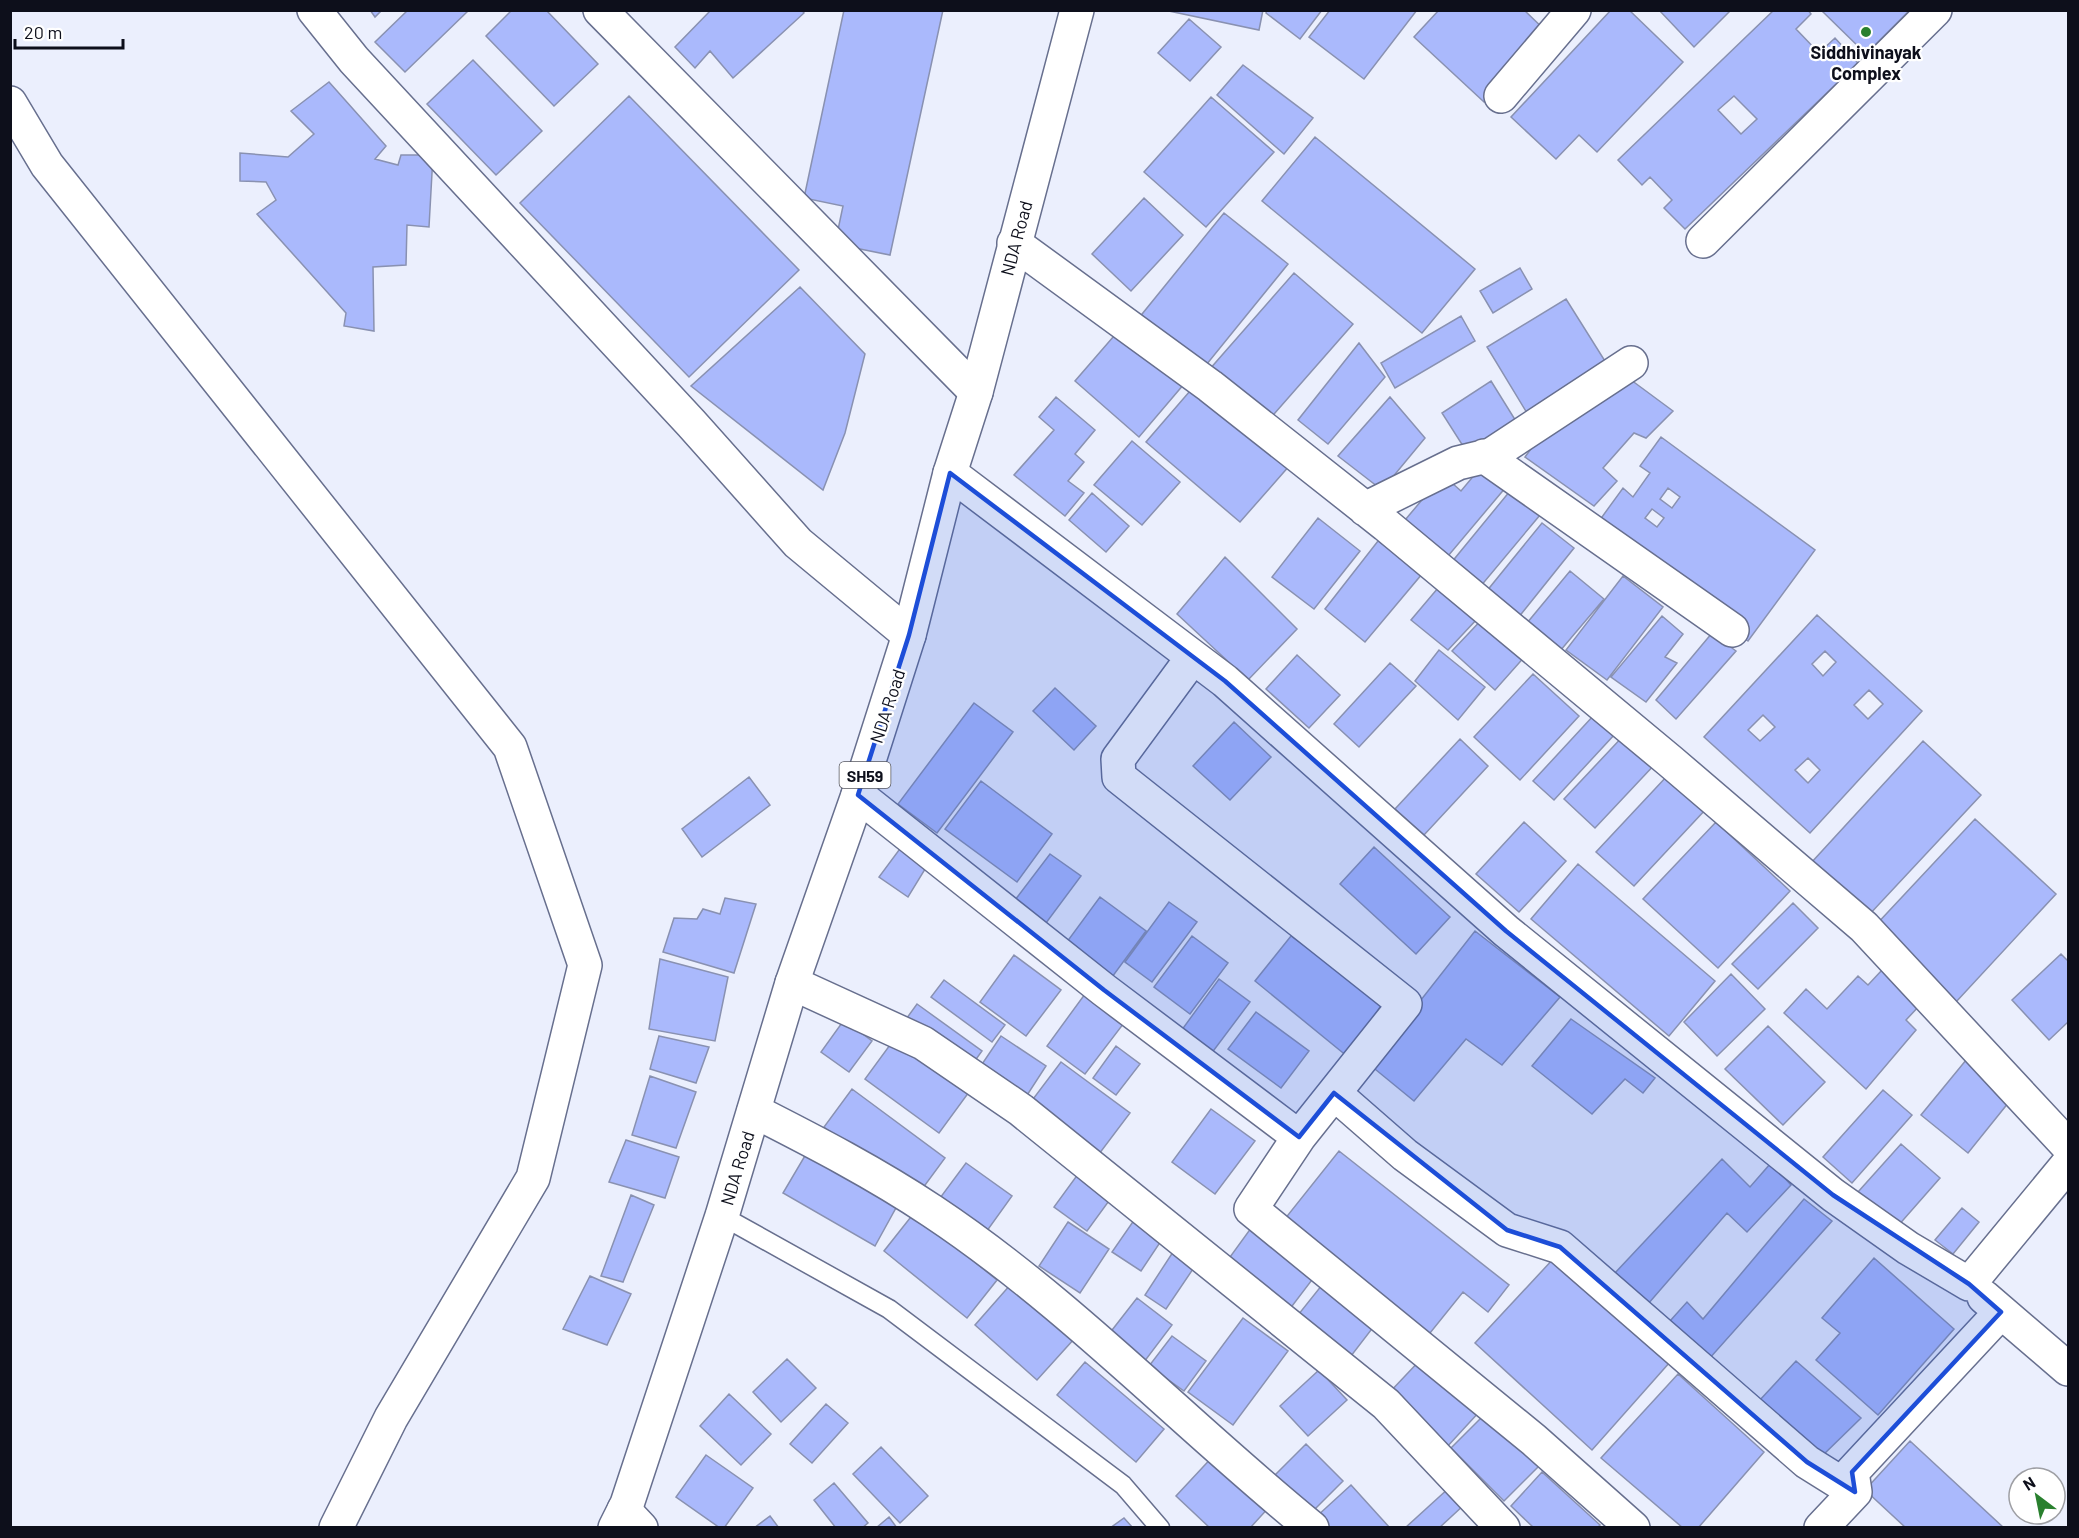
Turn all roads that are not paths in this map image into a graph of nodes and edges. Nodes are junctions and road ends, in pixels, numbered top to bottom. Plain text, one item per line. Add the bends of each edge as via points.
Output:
1 (314, 10) edge
2 (600, 10) edge
3 (1077, 10) edge
4 (1574, 10) edge
5 (1935, 10) edge
6 (1501, 96) dead end
7 (10, 103) edge
8 (1703, 241) dead end
9 (1014, 243) junction
10 (1631, 363) dead end
11 (976, 392) junction
12 (1484, 456) junction
13 (950, 473) junction
14 (1365, 509) junction
15 (1732, 630) dead end
16 (909, 635) junction
17 (1193, 657) junction
18 (858, 795) junction
19 (792, 983) junction
20 (1334, 1093) junction
21 (754, 1111) junction
22 (1299, 1137) junction
23 (2068, 1146) edge
24 (2068, 1164) edge
25 (722, 1216) junction
26 (1969, 1284) junction
27 (2001, 1312) junction
28 (2068, 1369) edge
29 (1855, 1492) junction
30 (627, 1522) edge
31 (336, 1527) edge
32 (1160, 1527) edge
33 (1312, 1527) edge
34 (1503, 1527) edge
35 (1633, 1527) edge
36 (1821, 1527) edge

1 - 16 street via 354,60 798,543
2 - 11 street
3 - 9 street, NDA Road / SH59
4 - 6 street
5 - 8 street
7 - 31 street via 47,165 510,747 585,965 533,1178 391,1418
9 - 11 street, NDA Road / SH59
9 - 14 street via 1210,386
10 - 12 street
11 - 13 street, NDA Road / SH59
12 - 14 street via 1458,463
12 - 15 street
13 - 16 street, NDA Road / SH59
13 - 17 street
14 - 23 street via 1670,761 1863,927
16 - 18 street, NDA Road / SH59
17 - 20 street via 1118,759 1119,777 1405,1004
17 - 26 street via 1226,681 1506,931 1833,1195 1908,1248
18 - 19 street, NDA Road / SH59
18 - 22 street via 1104,990
19 - 21 street, NDA Road / SH59
19 - 34 street via 923,1043 1021,1110 1386,1404
20 - 22 street
20 - 29 street via 1405,1155 1507,1230 1560,1247 1807,1462
21 - 25 street, NDA Road / SH59
21 - 33 street via 845,1157 942,1218 1044,1295 1242,1471
22 - 35 street via 1251,1209 1534,1440
24 - 26 street
25 - 30 street, NDA Road / SH59
25 - 32 lane via 889,1310 1123,1485
26 - 27 street
27 - 28 street
27 - 29 street via 1852,1472
29 - 36 street

